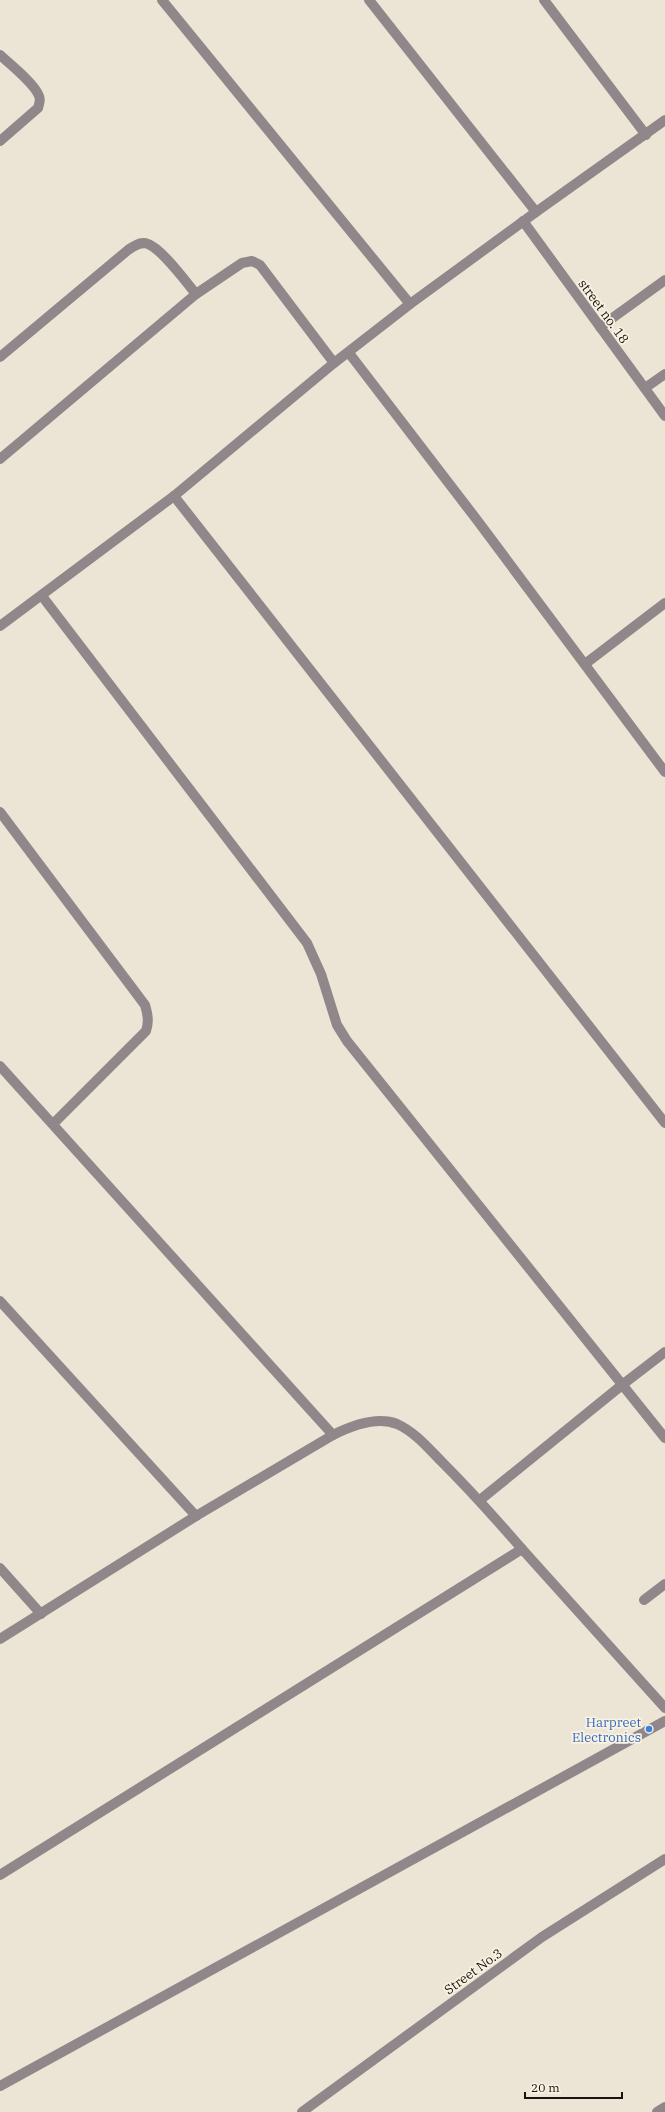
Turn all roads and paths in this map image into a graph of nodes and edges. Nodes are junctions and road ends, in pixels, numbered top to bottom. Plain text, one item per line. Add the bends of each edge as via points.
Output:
1 (162, 0) edge
2 (369, 0) edge
3 (544, 0) edge
4 (0, 55) edge
5 (665, 120) edge
6 (646, 135) junction
7 (0, 141) edge
8 (536, 212) junction
9 (523, 221) junction
10 (665, 280) edge
11 (196, 294) junction
12 (410, 304) junction
13 (600, 327) junction
14 (349, 352) junction
15 (0, 357) edge
16 (334, 363) junction
17 (665, 374) edge
18 (645, 388) junction
19 (665, 416) edge
20 (0, 459) edge
21 (174, 496) junction
22 (42, 596) junction
23 (665, 603) edge
24 (0, 626) edge
25 (584, 664) junction
26 (665, 772) edge
27 (0, 812) edge
28 (0, 1066) edge
29 (665, 1123) edge
30 (53, 1124) junction
31 (0, 1301) edge
32 (665, 1352) edge
33 (622, 1385) junction
34 (332, 1435) junction
35 (665, 1438) edge
36 (480, 1500) junction
37 (196, 1516) junction
38 (522, 1549) junction
39 (0, 1568) edge
40 (665, 1584) edge
41 (644, 1600) dead end
42 (41, 1614) junction
43 (0, 1639) edge
44 (665, 1708) edge
45 (665, 1721) edge
46 (665, 1860) edge
47 (0, 1875) edge
48 (0, 2086) edge
49 (665, 2107) edge
50 (302, 2112) edge
51 (658, 2112) edge

1 - 12 street
2 - 8 street
3 - 6 street
4 - 7 street via 34,88 40,101 38,108
5 - 6 street
6 - 8 street
8 - 9 street
9 - 12 street
9 - 13 street, street no. 18
10 - 13 street
11 - 15 street via 157,250 147,244 138,244
11 - 16 street via 242,263 252,261 260,265
11 - 20 street
12 - 14 street
13 - 18 street, street no. 18
14 - 16 street
14 - 25 street
16 - 21 street
17 - 18 street
18 - 19 street, street no. 18
21 - 22 street
21 - 29 street
22 - 24 street
22 - 33 street via 307,943 321,974 337,1025 347,1041
23 - 25 street
25 - 26 street
27 - 30 street via 145,1005 148,1016 146,1031
28 - 30 street
30 - 34 street
31 - 37 street
32 - 33 street
33 - 35 street
33 - 36 street
34 - 36 street via 349,1427 380,1421 396,1424 415,1436
34 - 37 street
36 - 38 street
37 - 42 street
38 - 44 street
38 - 47 street
39 - 42 street
40 - 41 street
42 - 43 street
45 - 48 street
46 - 50 street, Street No.3 via 542,1937
49 - 51 street

